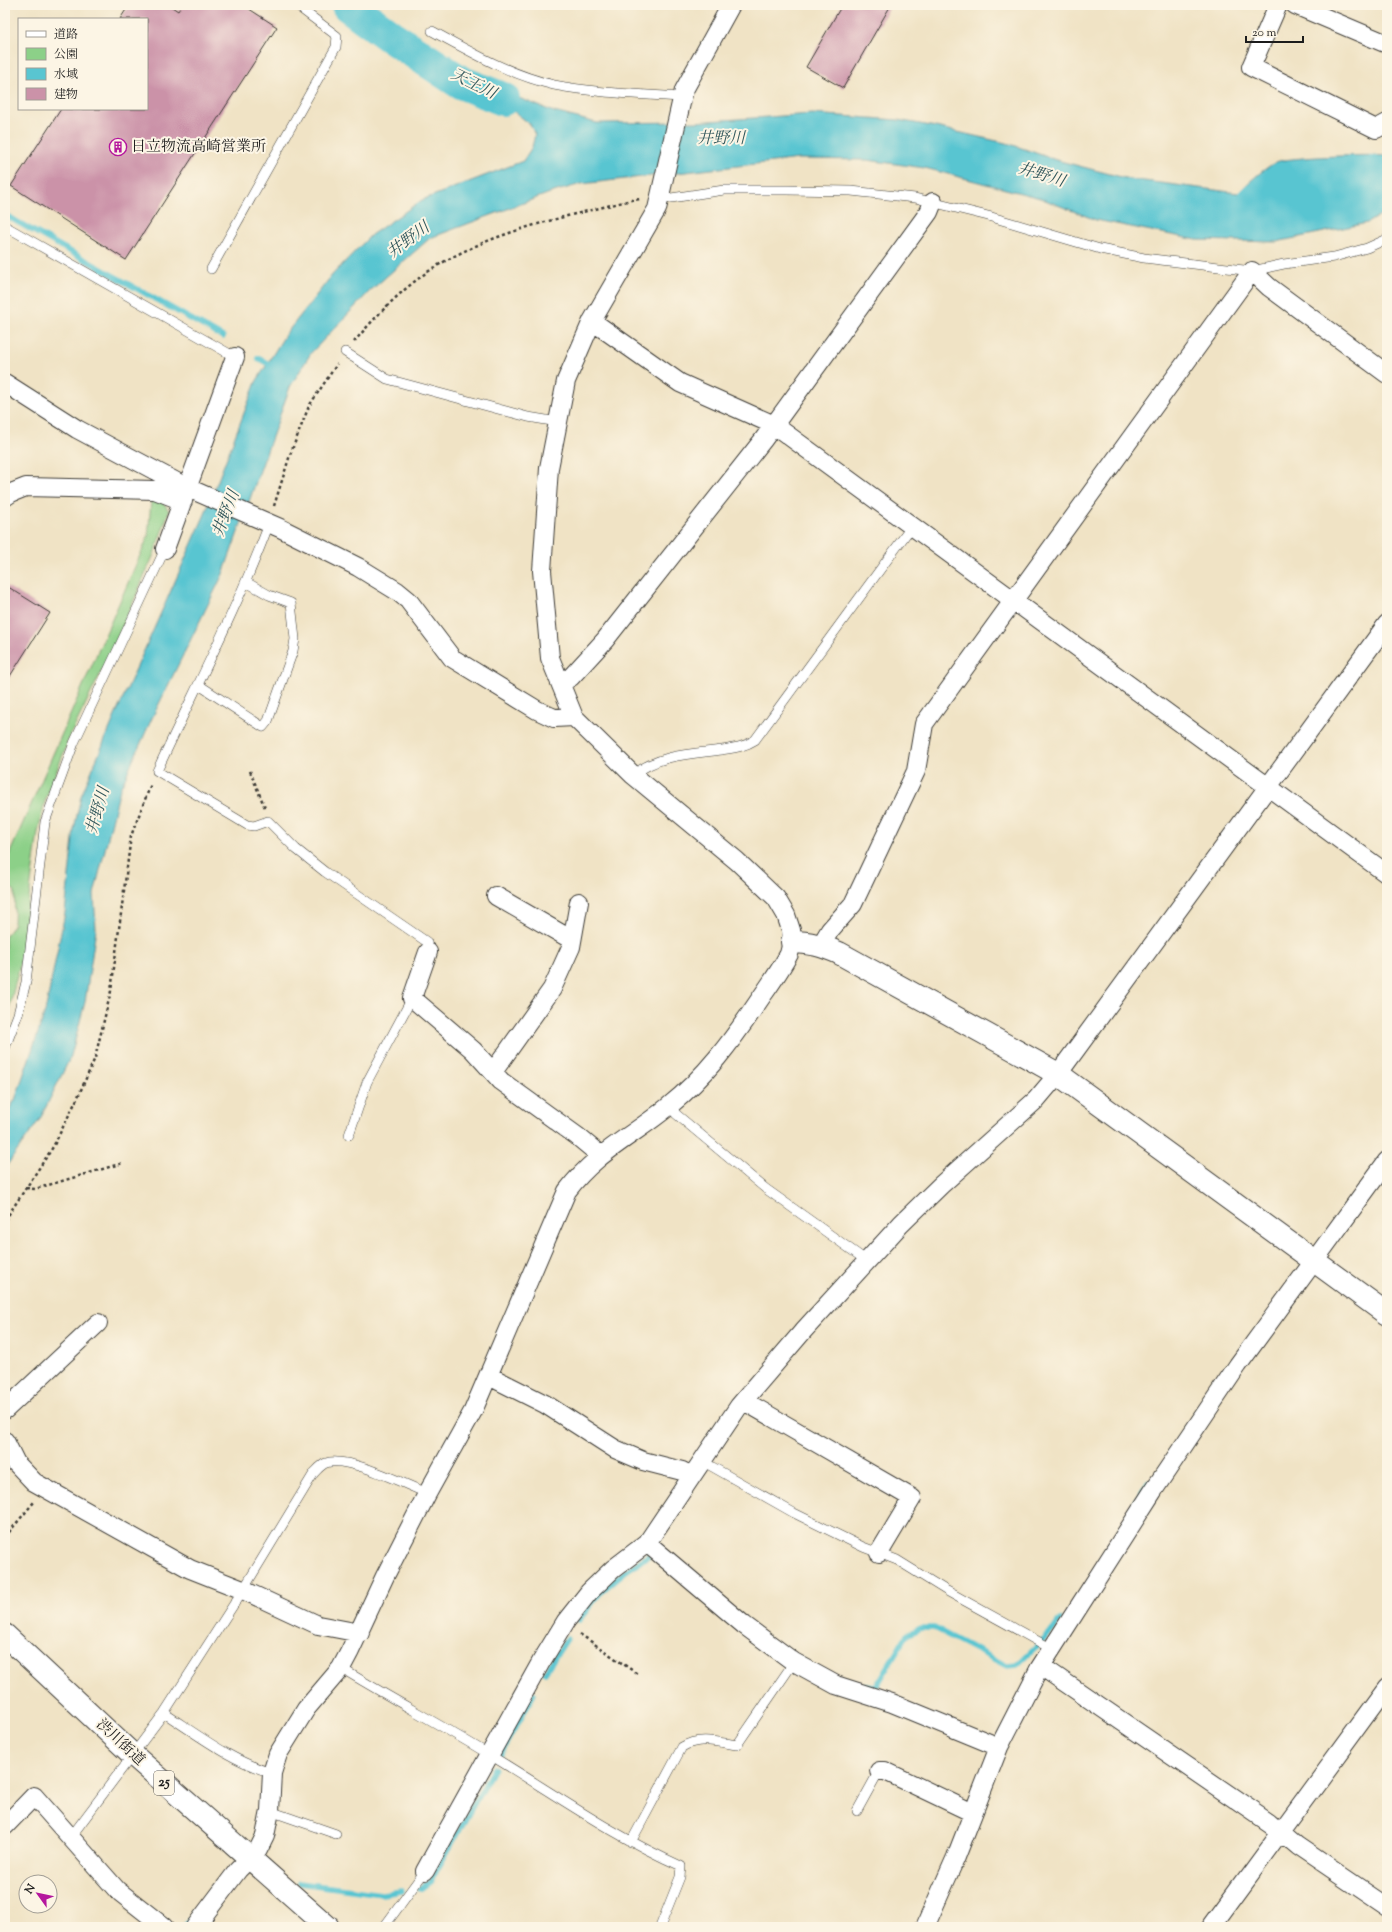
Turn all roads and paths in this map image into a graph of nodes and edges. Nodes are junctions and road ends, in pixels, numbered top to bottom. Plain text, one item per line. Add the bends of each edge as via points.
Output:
1 (296, 5) edge
2 (731, 5) edge
3 (1278, 5) edge
4 (1295, 5) edge
5 (432, 31) dead end
6 (1387, 44) edge
7 (680, 103) junction
8 (1387, 123) edge
9 (655, 197) junction
10 (933, 202) junction
11 (5, 226) edge
12 (1387, 239) edge
13 (211, 269) dead end
14 (1252, 272) junction
15 (592, 321) junction
16 (346, 352) junction
17 (234, 357) joint
18 (1387, 374) edge
19 (5, 383) edge
20 (558, 422) junction
21 (774, 424) junction
22 (189, 493) junction
23 (5, 498) edge
24 (268, 518) junction
25 (912, 526) junction
26 (165, 549) joint
27 (246, 582) junction
28 (1014, 599) junction
29 (1387, 624) edge
30 (561, 683) junction
31 (199, 685) junction
32 (574, 717) junction
33 (157, 771) junction
34 (250, 771) dead end
35 (633, 775) junction
36 (1267, 786) junction
37 (268, 820) junction
38 (1387, 874) edge
39 (496, 896) dead end
40 (579, 902) dead end
41 (572, 940) junction
42 (792, 942) junction
43 (821, 945) junction
44 (428, 952) joint
45 (412, 998) junction
46 (5, 1048) edge
47 (493, 1072) junction
48 (1058, 1074) junction
49 (671, 1105) junction
50 (349, 1134) dead end
51 (600, 1155) junction
52 (1387, 1161) edge
53 (123, 1163) dead end
54 (26, 1188) junction
55 (5, 1220) edge
56 (1315, 1260) junction
57 (867, 1261) junction
58 (1387, 1314) edge
59 (98, 1323) dead end
60 (489, 1376) junction
61 (744, 1401) junction
62 (5, 1410) edge
63 (5, 1441) edge
64 (702, 1461) junction
65 (692, 1476) junction
66 (427, 1494) junction
67 (38, 1498) dead end
68 (5, 1537) edge
69 (647, 1543) junction
70 (879, 1553) junction
71 (243, 1590) junction
72 (565, 1624) junction
73 (360, 1633) junction
74 (5, 1635) edge
75 (1052, 1649) junction
76 (794, 1662) junction
77 (1041, 1666) junction
78 (341, 1668) junction
79 (639, 1675) dead end
80 (1387, 1687) edge
81 (164, 1713) junction
82 (999, 1747) junction
83 (133, 1755) junction
84 (490, 1755) junction
85 (879, 1771) joint
86 (272, 1773) junction
87 (858, 1810) dead end
88 (270, 1811) junction
89 (973, 1813) junction
90 (5, 1826) edge
91 (1281, 1832) junction
92 (336, 1834) dead end
93 (70, 1838) junction
94 (631, 1842) junction
95 (250, 1859) junction
96 (425, 1871) joint
97 (1387, 1907) edge
98 (164, 1927) edge
99 (195, 1927) edge
100 (328, 1927) edge
101 (384, 1927) edge
102 (660, 1927) edge
103 (925, 1927) edge
104 (1212, 1927) edge

1 - 13 lane via 337,36 336,47
2 - 7 street
3 - 8 street via 1251,67 1376,129
4 - 6 street
5 - 7 lane via 495,65 553,84
7 - 9 street
9 - 10 lane via 724,190 851,191
9 - 15 street via 657,209 652,219
9 - 16 path via 631,200 541,224 457,254 426,273 393,300
10 - 14 lane via 1100,249 1144,258
10 - 21 street via 929,212
11 - 17 lane
12 - 14 lane via 1368,248
14 - 18 street
14 - 28 street
15 - 20 street via 566,381
15 - 21 street via 680,383
16 - 20 lane via 387,379 528,417
16 - 24 path via 309,406
17 - 22 street
19 - 22 street via 77,429
20 - 30 street via 549,468 542,571 550,658
21 - 25 street
21 - 30 street via 605,640 571,677
22 - 23 street via 26,487
22 - 24 street
22 - 26 street
24 - 27 lane
24 - 32 street via 397,591 408,600 452,658 549,716
25 - 28 street
25 - 35 lane via 755,740 739,748 670,757 643,766
26 - 46 lane via 74,743 45,822 26,982 18,1014
27 - 31 lane
27 - 31 lane via 269,595 291,603 294,651 268,721 263,727
28 - 36 street
28 - 43 street via 924,724 916,771 853,904 830,930
29 - 36 street
30 - 32 street
31 - 33 lane
32 - 35 street
33 - 37 lane via 247,825 254,826
33 - 54 path via 131,836 111,991 95,1058 53,1147
34 - 37 path
35 - 42 street via 776,898 786,915
36 - 38 street
36 - 48 street
37 - 44 lane via 296,849 325,872 427,942
39 - 41 street
40 - 41 street
41 - 47 street via 552,989
42 - 43 street
42 - 49 street via 783,965 739,1031 711,1067
43 - 48 street
44 - 45 street
45 - 47 street via 473,1050
45 - 50 lane via 367,1082
47 - 51 street via 501,1081
48 - 56 street
48 - 57 street via 1036,1100 940,1185
49 - 51 street
49 - 57 lane via 676,1114 766,1189
51 - 60 street via 567,1191
52 - 56 street
53 - 54 path via 35,1189
54 - 55 path
56 - 58 street
56 - 75 street via 1229,1378
57 - 61 street
59 - 62 street
60 - 65 street via 545,1404 615,1449 643,1461
60 - 66 street via 474,1411
61 - 64 street
61 - 70 street via 912,1498
63 - 71 street via 16,1464 34,1482 190,1569
64 - 65 street
64 - 70 lane via 794,1513
65 - 69 street
66 - 71 lane via 356,1465 327,1462 320,1466 310,1479
66 - 73 street via 385,1576
67 - 68 path
69 - 72 street via 613,1569 589,1592
69 - 76 street via 744,1625
70 - 75 lane via 897,1560
71 - 73 street via 318,1625
71 - 81 lane
72 - 79 path
72 - 84 street
73 - 78 street
74 - 83 street, 渋川街道 / 25
75 - 77 street
76 - 82 street via 836,1685 892,1703
76 - 94 lane via 737,1745 702,1740 682,1747
77 - 82 street
77 - 91 street
78 - 84 lane
78 - 86 street via 306,1709 278,1754
80 - 91 street
81 - 83 lane
81 - 86 lane via 255,1768
82 - 89 street
83 - 93 lane
83 - 95 street, 渋川街道 / 25
84 - 94 lane
84 - 96 street
85 - 87 lane
85 - 89 street via 885,1770
86 - 88 street
88 - 92 lane
88 - 95 street via 266,1836
89 - 103 street
90 - 93 street via 34,1796
91 - 97 street via 1297,1846
91 - 104 street
93 - 98 street via 117,1890
94 - 102 lane via 681,1866 680,1876
95 - 99 street via 238,1870
95 - 100 street, 渋川街道 / 25
96 - 101 lane

